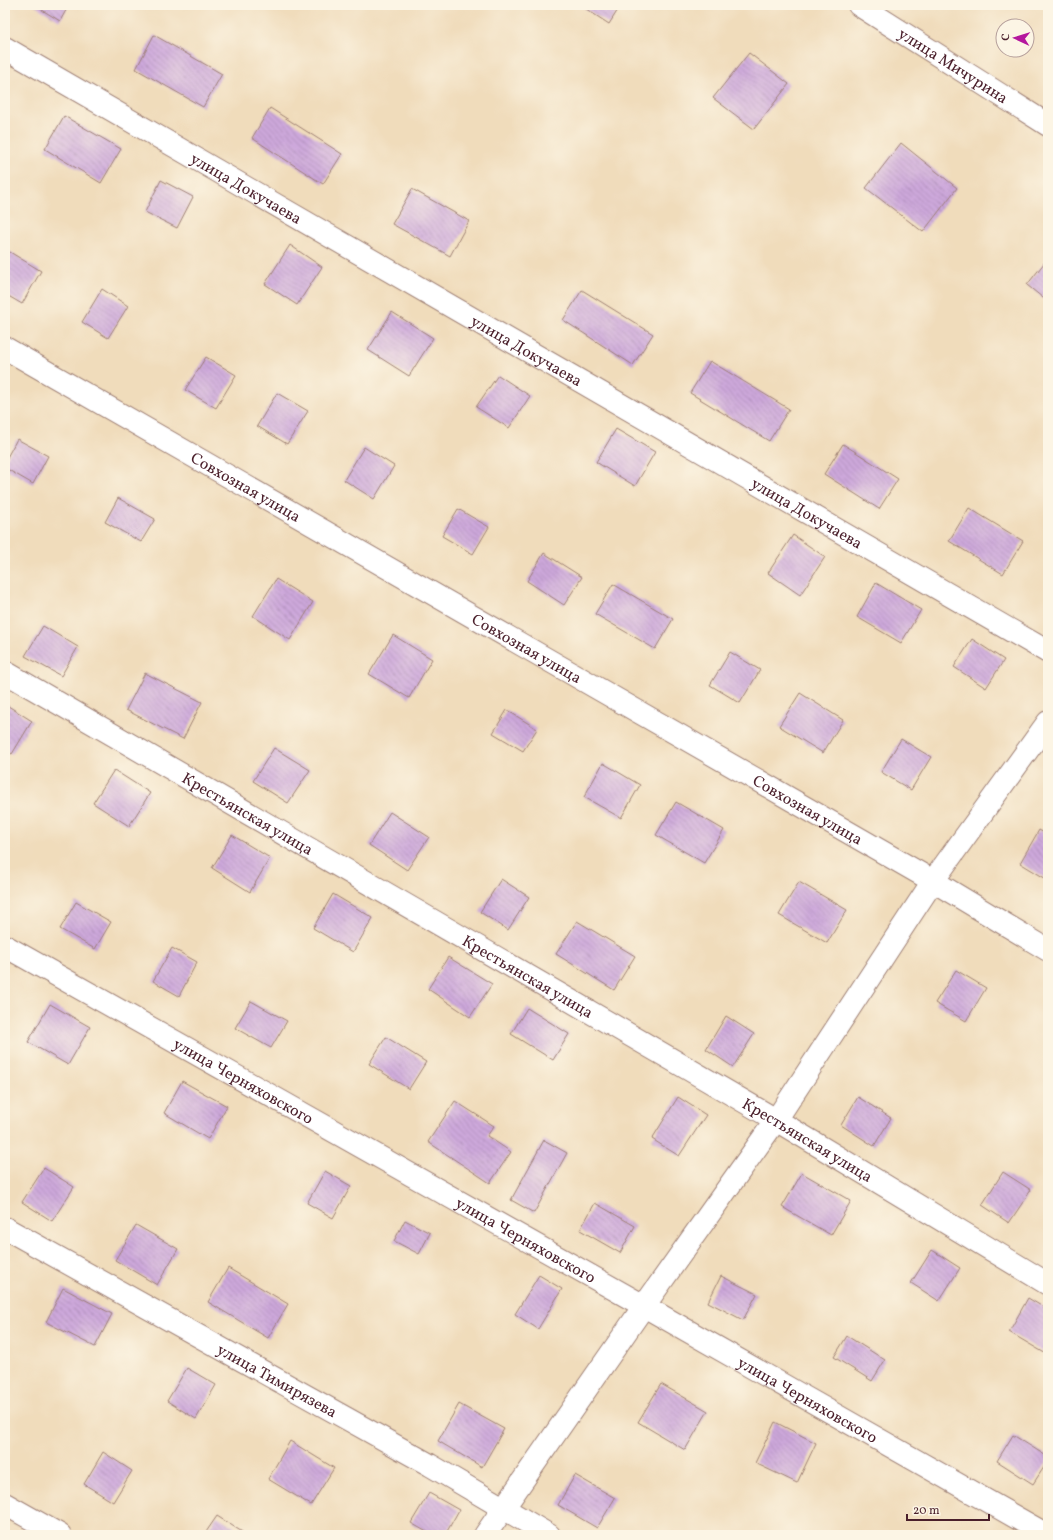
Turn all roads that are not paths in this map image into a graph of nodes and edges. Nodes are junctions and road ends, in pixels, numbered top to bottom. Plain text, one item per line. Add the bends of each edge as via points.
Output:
1 (859, 5) edge
2 (5, 48) edge
3 (1048, 125) edge
4 (5, 348) edge
5 (1048, 652) edge
6 (5, 672) edge
7 (1048, 722) edge
8 (934, 881) junction
9 (5, 946) edge
10 (1048, 950) edge
11 (776, 1120) junction
12 (5, 1228) edge
13 (1048, 1284) edge
14 (644, 1306) junction
15 (5, 1504) edge
16 (503, 1509) junction
17 (60, 1535) edge
18 (485, 1535) edge
19 (548, 1535) edge
20 (1047, 1535) edge

1 - 3 street, улица Мичурина
2 - 5 street, улица Докучаева
4 - 8 street, Совхозная улица
6 - 11 street, Крестьянская улица
7 - 8 street
8 - 10 street, Совхозная улица
8 - 11 street
9 - 14 street, улица Черняховского
11 - 13 street, Крестьянская улица
11 - 14 street
12 - 16 street, улица Тимирязева via 430,1465
14 - 16 street
14 - 20 street, улица Черняховского
15 - 17 street
16 - 18 street
16 - 19 street, улица Тимирязева

